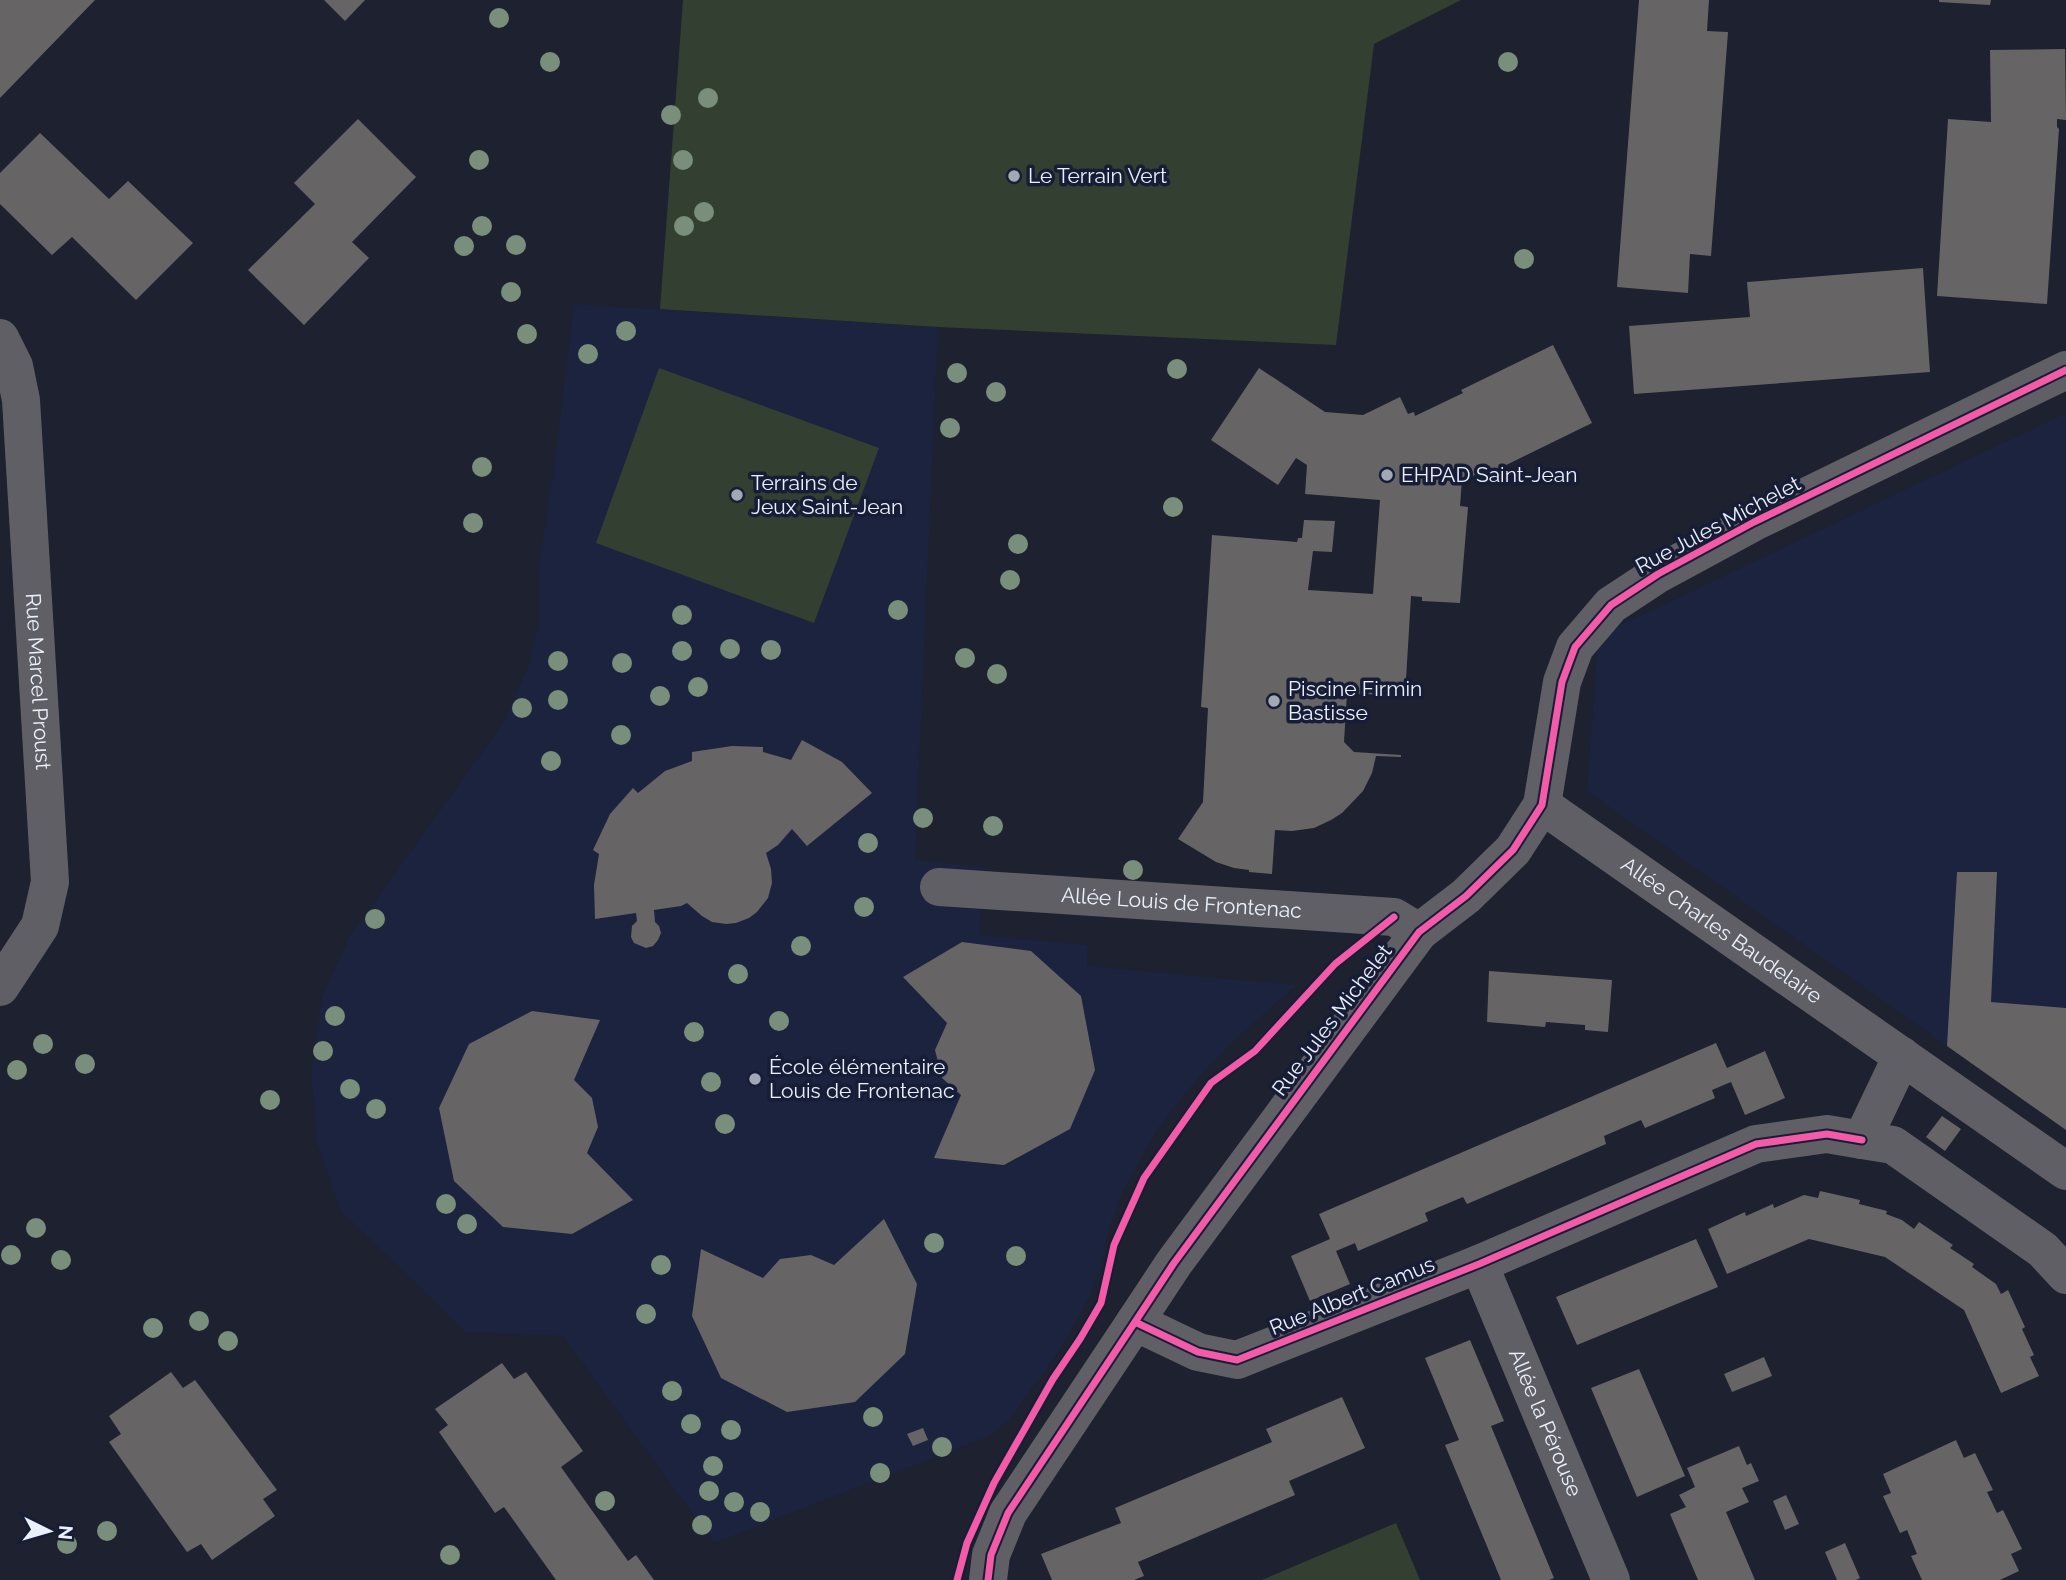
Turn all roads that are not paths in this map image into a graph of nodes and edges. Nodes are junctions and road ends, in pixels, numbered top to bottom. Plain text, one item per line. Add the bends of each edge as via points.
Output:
1 (7, 352) edge
2 (2066, 370) edge
3 (1542, 805) junction
4 (939, 887) dead end
5 (1419, 932) junction
6 (0, 987) edge
7 (1902, 1056) junction
8 (1862, 1140) junction
9 (2066, 1171) edge
10 (1479, 1264) junction
11 (2066, 1275) edge
12 (1135, 1322) junction
13 (988, 1580) edge
14 (1611, 1580) edge

1 - 6 street, Rue Marcel Proust via 21,400 50,882 40,926
2 - 3 street, Rue Jules Michelet via 1754,522 1611,605 1575,647 1562,682
3 - 5 street, Rue Jules Michelet via 1513,850 1466,896
3 - 7 street, Allée Charles Baudelaire
4 - 5 street, Allée Louis de Frontenac via 1394,917
5 - 12 street, Rue Jules Michelet
7 - 8 street
7 - 9 street, Allée Charles Baudelaire
8 - 10 street, Rue Albert Camus via 1827,1134 1756,1144
8 - 11 street via 1893,1145 2043,1250
10 - 12 street, Rue Albert Camus via 1237,1360 1198,1352
10 - 14 street, Allée la Pérouse
12 - 13 street via 1008,1513 991,1555

